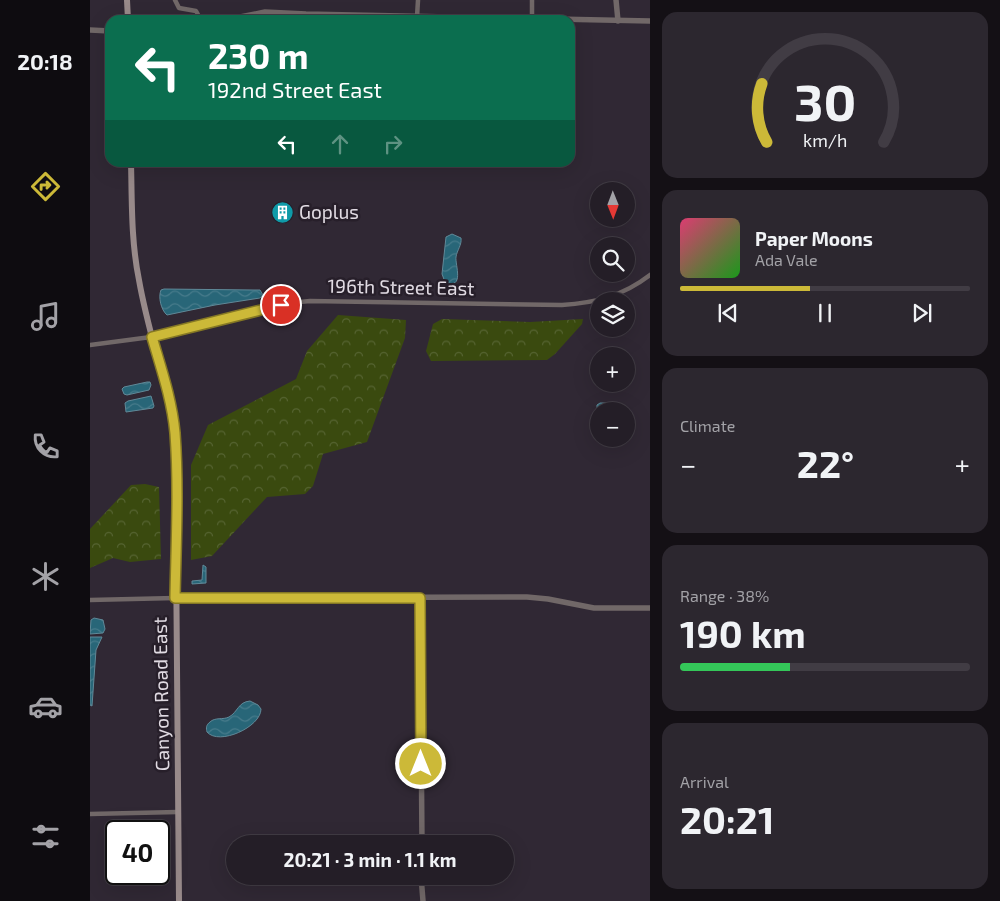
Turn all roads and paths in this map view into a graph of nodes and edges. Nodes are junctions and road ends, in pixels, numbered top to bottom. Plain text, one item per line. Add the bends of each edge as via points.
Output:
1 (127, 0) edge
2 (175, 0) edge
3 (418, 0) edge
4 (532, 0) edge
5 (616, 0) edge
6 (128, 15) edge
7 (198, 15) edge
8 (250, 15) edge
9 (343, 15) edge
10 (417, 15) edge
11 (532, 15) edge
12 (575, 20) edge
13 (618, 21) junction
14 (650, 21) edge
15 (90, 30) edge
16 (105, 32) edge
17 (131, 167) edge
18 (650, 276) edge
19 (152, 337) junction
20 (90, 345) edge
21 (175, 598) junction
22 (420, 598) junction
23 (90, 600) edge
24 (650, 608) edge
25 (178, 812) junction
26 (90, 814) edge
27 (422, 835) edge
28 (422, 885) edge
29 (179, 901) edge
30 (423, 901) edge

1 - 6 main road
2 - 7 street via 179,8 196,11
3 - 10 street
4 - 11 street
5 - 13 street
8 - 9 street via 265,12
12 - 13 street
13 - 14 street
15 - 16 street
17 - 19 main road, Canyon Road East via 134,255
18 - 19 street, 196th Street East via 624,292 588,304 310,301
19 - 20 street, 196th Street East
19 - 21 main road, Canyon Road East via 175,432
21 - 22 street
21 - 23 street
21 - 25 main road, Canyon Road East
22 - 24 street via 527,597 584,608
22 - 27 street
25 - 26 street
25 - 29 main road, Canyon Road East
28 - 30 street

